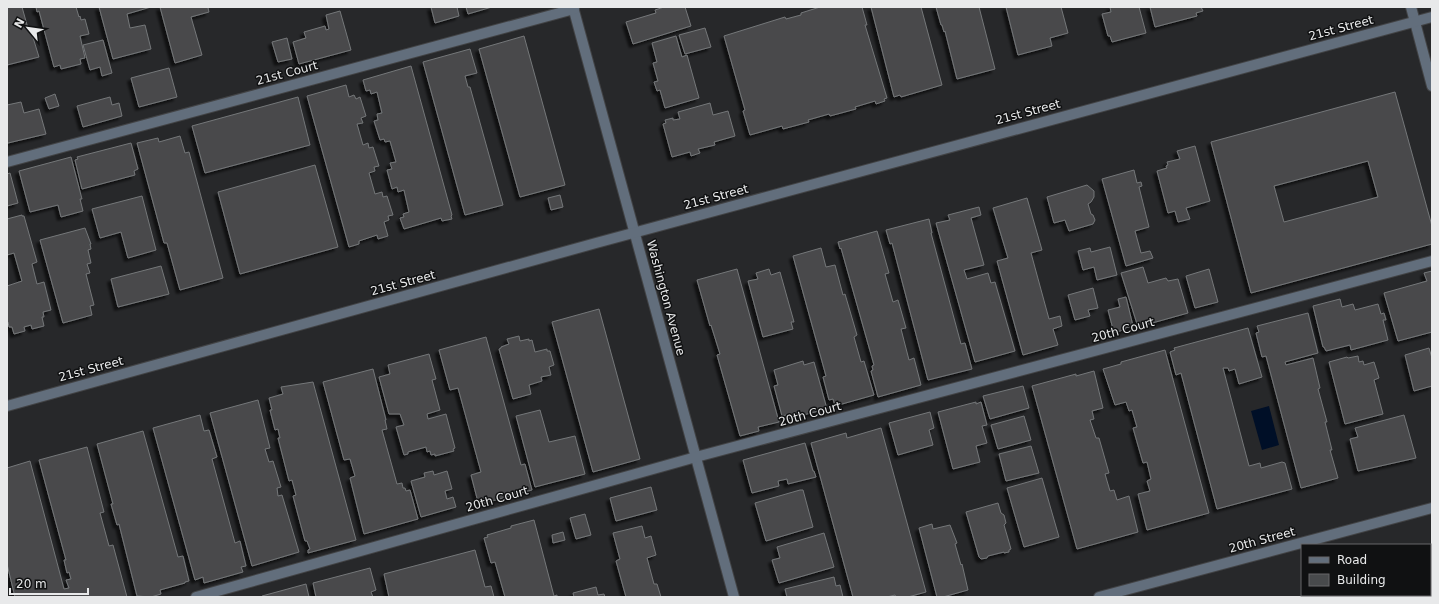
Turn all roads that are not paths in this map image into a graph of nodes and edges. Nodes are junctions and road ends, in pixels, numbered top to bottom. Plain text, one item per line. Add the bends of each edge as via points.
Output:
1 (1411, 7) edge
2 (573, 8) edge
3 (1432, 17) edge
4 (1415, 22) junction
5 (1432, 86) edge
6 (7, 162) edge
7 (635, 232) junction
8 (1432, 261) edge
9 (7, 406) edge
10 (696, 457) junction
11 (1432, 508) edge
12 (196, 597) edge
13 (734, 597) edge
14 (1099, 597) edge

1 - 4 street
2 - 6 street, 21st Court
2 - 7 street, Washington Avenue
3 - 4 street, 21st Street
4 - 5 street
4 - 7 street, 21st Street
7 - 9 street, 21st Street
7 - 10 street, Washington Avenue
8 - 10 street, 20th Court
10 - 12 street, 20th Court
10 - 13 street, Washington Avenue
11 - 14 street, 20th Street

